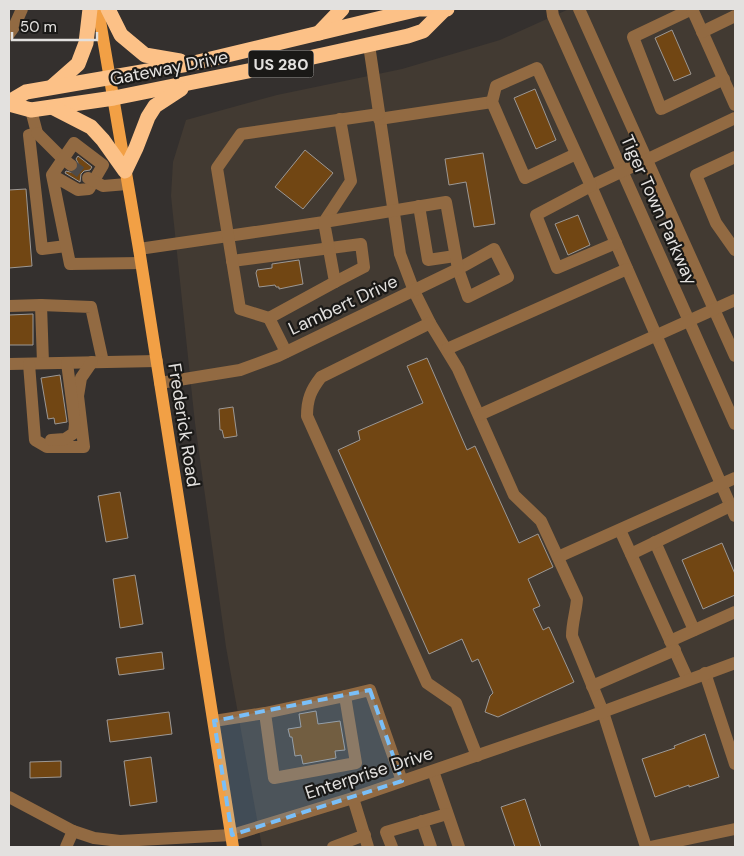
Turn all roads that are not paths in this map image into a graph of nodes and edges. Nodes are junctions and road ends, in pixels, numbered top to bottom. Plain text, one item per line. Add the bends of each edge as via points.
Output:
1 (22, 9) edge
2 (90, 9) edge
3 (98, 9) edge
4 (108, 9) edge
5 (342, 9) edge
6 (446, 9) edge
7 (552, 9) edge
8 (580, 9) edge
9 (692, 9) edge
10 (406, 10) edge
11 (735, 16) edge
12 (702, 32) junction
13 (320, 33) junction
14 (9, 34) edge
15 (369, 44) junction
16 (194, 62) junction
17 (110, 78) junction
18 (724, 79) junction
19 (193, 82) junction
20 (53, 86) junction
21 (114, 98) junction
22 (492, 102) junction
23 (9, 103) edge
24 (735, 105) edge
25 (54, 108) junction
26 (31, 110) junction
27 (379, 117) junction
28 (735, 118) edge
29 (340, 119) junction
30 (37, 133) junction
31 (576, 154) junction
32 (735, 156) edge
33 (647, 158) junction
34 (67, 162) junction
35 (623, 170) junction
36 (52, 175) junction
37 (126, 177) junction
38 (90, 180) junction
39 (591, 186) junction
40 (419, 206) junction
41 (393, 211) junction
42 (324, 222) junction
43 (228, 236) junction
44 (616, 243) junction
45 (66, 246) junction
46 (329, 248) junction
47 (139, 249) junction
48 (735, 250) edge
49 (456, 256) junction
50 (232, 261) junction
51 (141, 263) junction
52 (627, 269) junction
53 (335, 282) junction
54 (414, 291) junction
55 (735, 300) edge
56 (35, 305) junction
57 (9, 306) edge
58 (713, 309) junction
59 (9, 311) edge
60 (269, 318) junction
61 (689, 322) junction
62 (430, 323) junction
63 (656, 336) junction
64 (447, 349) junction
65 (286, 352) junction
66 (735, 356) edge
67 (157, 361) junction
68 (97, 362) junction
69 (43, 363) junction
70 (67, 363) junction
71 (9, 364) edge
72 (29, 364) junction
73 (160, 383) junction
74 (479, 415) junction
75 (735, 424) edge
76 (34, 426) junction
77 (735, 478) edge
78 (721, 485) junction
79 (733, 511) edge
80 (620, 530) junction
81 (655, 542) junction
82 (631, 554) junction
83 (558, 557) junction
84 (735, 612) edge
85 (694, 630) junction
86 (672, 645) junction
87 (735, 663) edge
88 (705, 673) junction
89 (688, 680) junction
90 (592, 686) junction
91 (345, 696) junction
92 (603, 712) junction
93 (265, 714) junction
94 (214, 721) junction
95 (477, 756) junction
96 (735, 764) edge
97 (433, 771) junction
98 (402, 781) junction
99 (9, 797) edge
100 (353, 798) junction
101 (447, 814) junction
102 (422, 821) junction
103 (735, 829) edge
104 (73, 831) junction
105 (232, 841) edge
106 (367, 841) edge
107 (66, 847) edge
108 (333, 847) edge
109 (392, 847) edge
110 (431, 847) edge
111 (459, 847) edge
112 (648, 847) edge

1 - 14 street
2 - 20 highway via 86,44 78,64
3 - 17 main road, Frederick Road
4 - 16 highway via 121,35 145,55
5 - 13 highway
6 - 10 highway, Gateway Drive / US 280
6 - 15 highway, Gateway Drive / US 280 via 424,31
7 - 35 street, Tiger Town Parkway
8 - 33 street, Tiger Town Parkway
9 - 12 street
9 - 18 street via 632,37 661,109
10 - 13 highway, Gateway Drive / US 280
11 - 12 street
12 - 18 street
13 - 16 highway, Gateway Drive / US 280
15 - 19 highway, Gateway Drive / US 280
15 - 27 street, Lambert Drive
16 - 17 highway, Gateway Drive / US 280
17 - 20 highway, Gateway Drive / US 280
17 - 21 main road, Frederick Road
18 - 24 street
19 - 21 highway, Gateway Drive / US 280
19 - 37 highway via 154,106
20 - 23 highway, Gateway Drive / US 280 via 26,92
21 - 25 highway, Gateway Drive / US 280
21 - 37 main road, Frederick Road
22 - 27 street
22 - 31 street via 525,178
22 - 31 street via 496,86 537,68
23 - 26 highway, Gateway Drive / US 280
25 - 26 highway, Gateway Drive / US 280
25 - 37 highway via 91,127
26 - 30 street
27 - 29 street
27 - 41 street, Lambert Drive
28 - 33 street
29 - 42 street via 350,181
29 - 43 street via 241,134 216,168
30 - 34 street
30 - 45 street via 29,135 42,249
31 - 39 street
32 - 48 street via 696,175 716,223
33 - 35 street
33 - 58 street, Tiger Town Parkway
34 - 36 street
34 - 38 street via 74,143 103,165
35 - 39 street
35 - 61 street, Tiger Town Parkway
36 - 38 street via 78,190 89,188
36 - 45 street
37 - 38 street via 103,186
37 - 47 main road, Frederick Road
39 - 44 street
39 - 44 street via 536,215 557,268
40 - 41 street
40 - 49 street via 446,202
40 - 49 street via 428,260
41 - 42 street
41 - 54 street, Lambert Drive via 400,254
42 - 43 street
42 - 46 street
43 - 47 street
43 - 50 street
44 - 52 street
45 - 51 street via 70,264
46 - 50 street
46 - 53 street
46 - 53 street via 361,244 364,266
47 - 51 main road, Frederick Road
49 - 54 street via 458,269
50 - 60 street via 240,309
51 - 67 main road, Frederick Road
52 - 63 street
52 - 64 street
53 - 60 street
54 - 62 street
54 - 65 street, Lambert Drive
55 - 58 street
56 - 57 street
56 - 59 street via 24,311
56 - 68 street via 92,307
56 - 69 street
58 - 61 street
58 - 66 street, Tiger Town Parkway
60 - 65 street
61 - 63 street
61 - 75 street, Tiger Town Parkway
62 - 64 street
62 - 95 street via 321,377 311,389 307,416 427,683 456,703
63 - 74 street
63 - 78 street
64 - 74 street
65 - 73 street, Lambert Drive via 240,370
67 - 68 street
67 - 73 main road, Frederick Road
68 - 70 street
68 - 76 street via 82,378 78,396 84,446 47,447 35,440
69 - 70 street
69 - 72 street
70 - 76 street via 74,433 65,439 50,440
71 - 72 street
72 - 76 street
73 - 94 main road, Frederick Road
74 - 83 street via 514,494 541,521
77 - 78 street
78 - 79 street
78 - 80 street
79 - 81 street
80 - 82 street
80 - 83 street
81 - 82 street
81 - 85 street
82 - 86 street
83 - 90 street via 577,599 572,636
84 - 85 street
85 - 86 street
86 - 89 street
86 - 90 street
87 - 88 street, Enterprise Drive
88 - 89 street, Enterprise Drive
88 - 96 street
89 - 92 street, Enterprise Drive
90 - 92 street
91 - 93 street
91 - 93 street via 356,763 274,778
91 - 98 street via 370,690
92 - 95 street, Enterprise Drive
92 - 112 street
93 - 94 street
94 - 105 main road, Frederick Road
95 - 97 street, Enterprise Drive
97 - 98 street, Enterprise Drive
97 - 101 street
98 - 100 street, Enterprise Drive
99 - 104 street, Enterprise Drive
100 - 105 street, Enterprise Drive
100 - 106 street
101 - 102 street
101 - 111 street
102 - 109 street via 386,832
102 - 110 street
103 - 112 street
104 - 105 street, Enterprise Drive via 120,842
104 - 107 street
106 - 108 street

